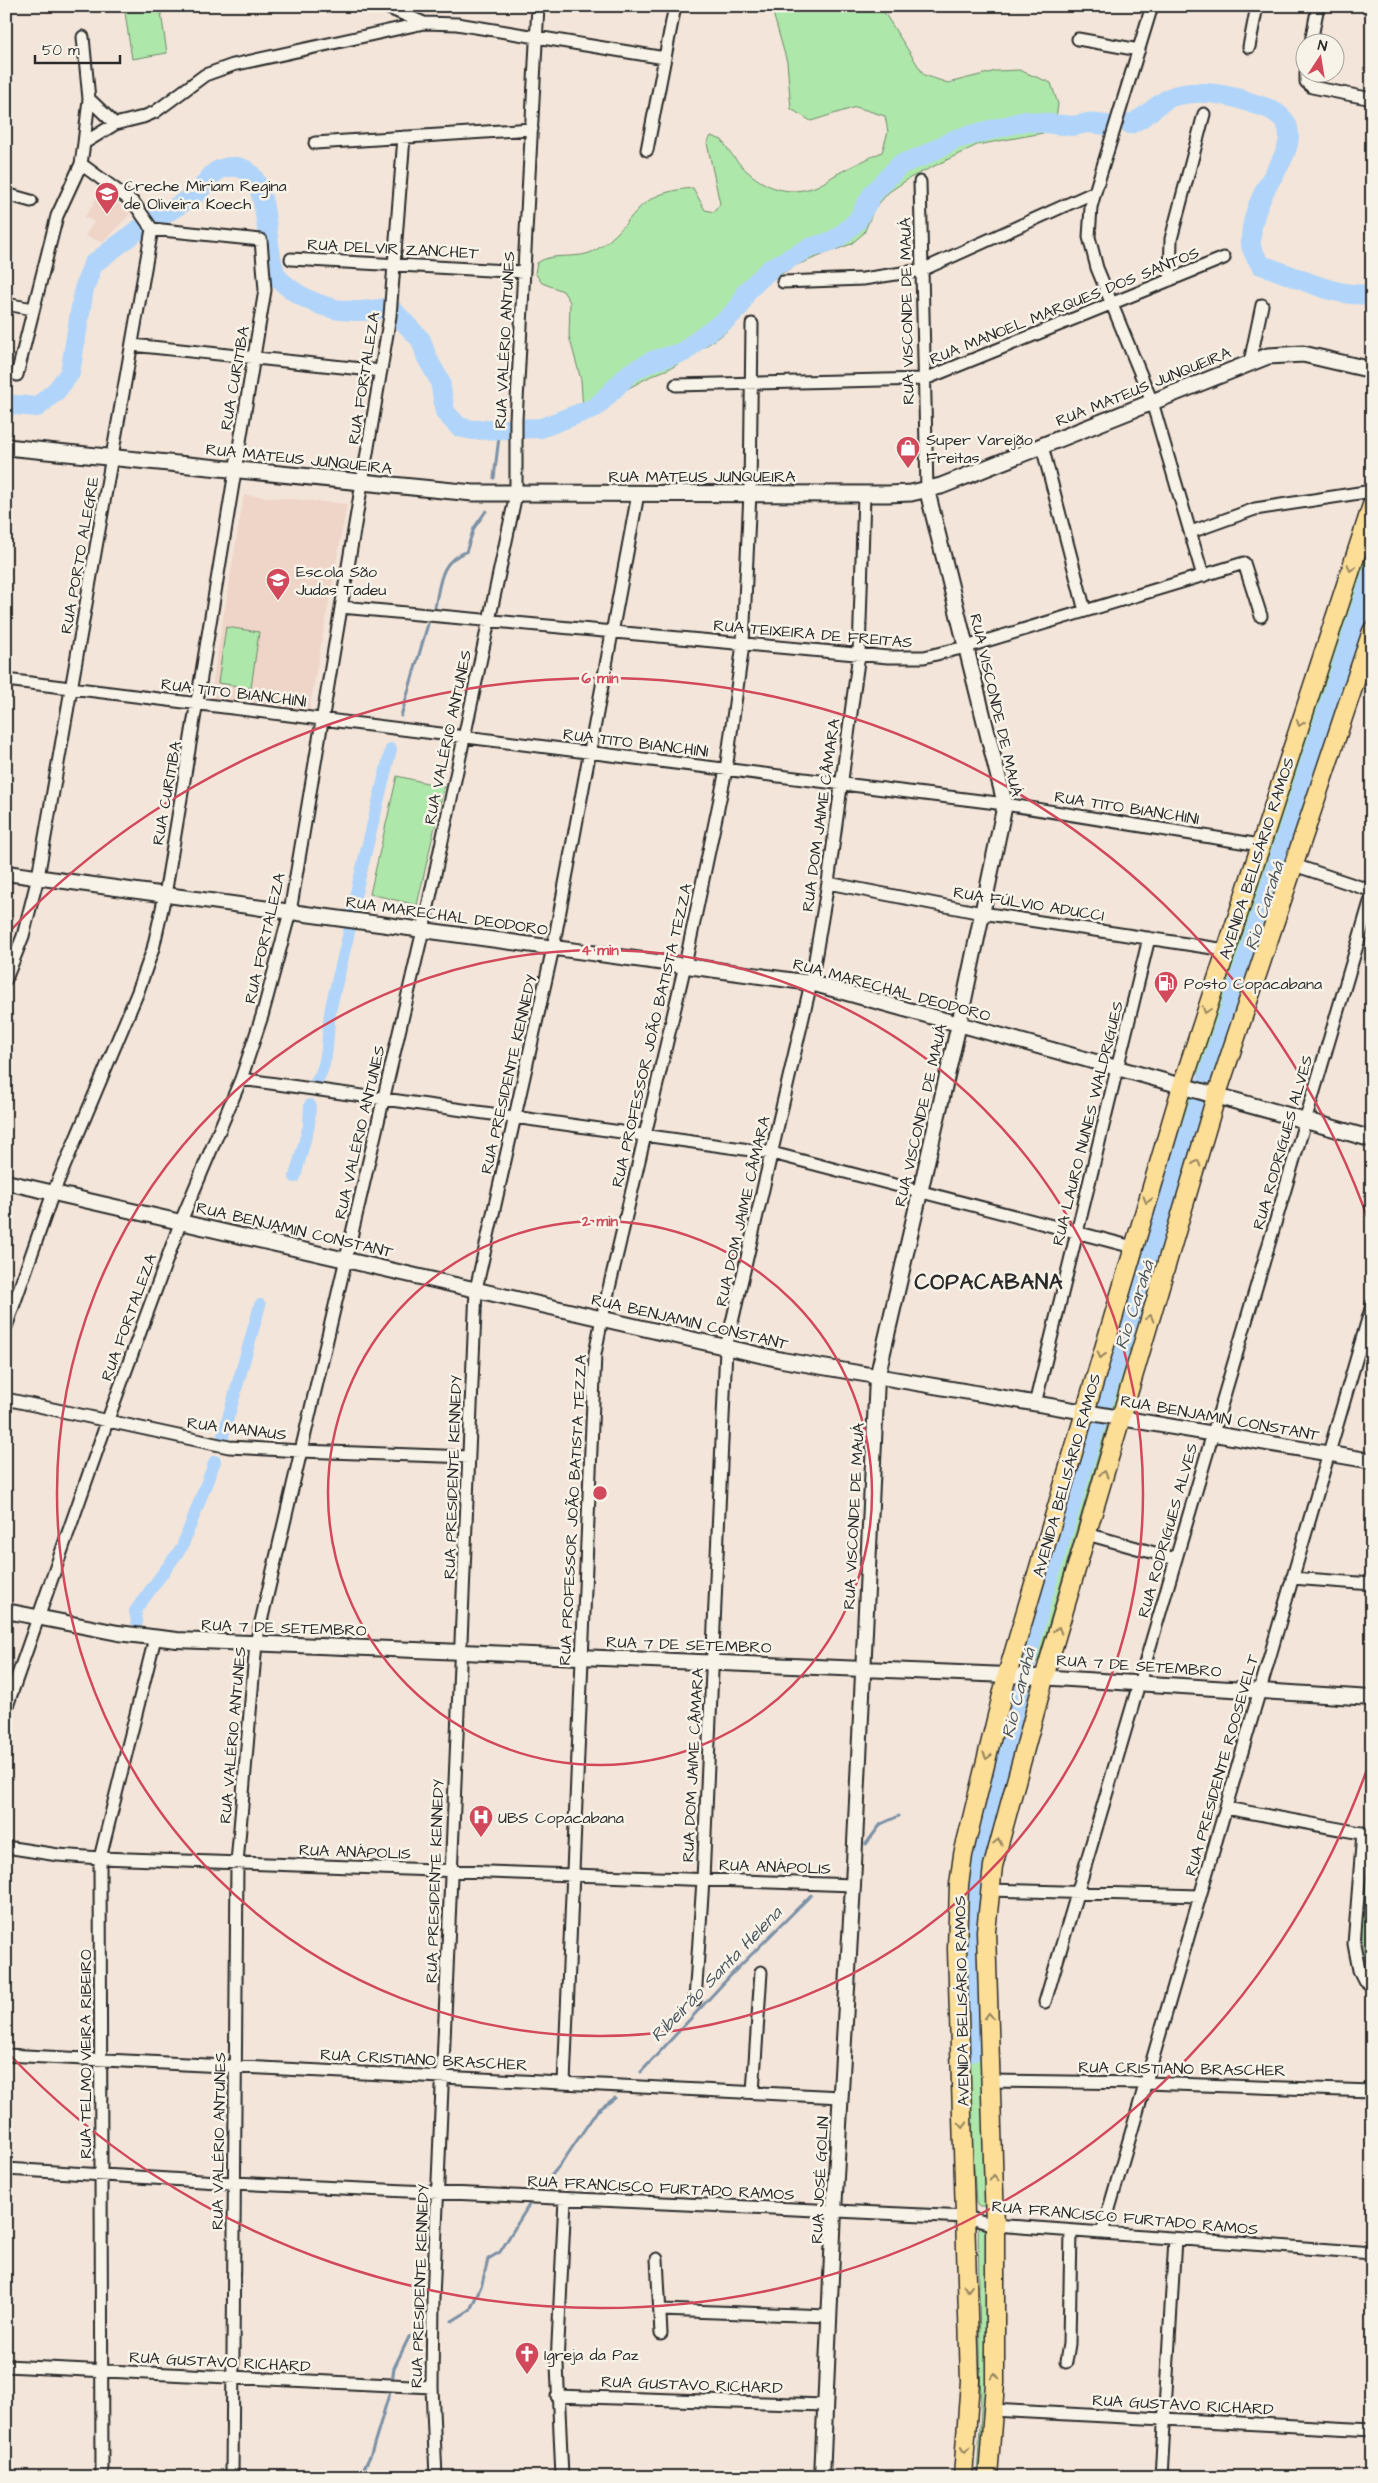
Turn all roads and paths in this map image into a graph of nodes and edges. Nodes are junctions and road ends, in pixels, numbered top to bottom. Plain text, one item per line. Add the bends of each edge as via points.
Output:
1 (384, 6) edge
2 (538, 6) edge
3 (675, 6) edge
4 (1152, 6) edge
5 (1257, 6) edge
6 (1318, 6) edge
7 (424, 24) junction
8 (1313, 32) edge
9 (83, 37) dead end
10 (537, 37) junction
11 (1078, 40) dead end
12 (1249, 47) dead end
13 (1139, 50) junction
14 (665, 58) junction
15 (1309, 82) edge
16 (88, 99) junction
17 (1372, 99) edge
18 (1204, 114) dead end
19 (114, 124) junction
20 (532, 129) junction
21 (404, 137) junction
22 (84, 143) junction
23 (315, 143) dead end
24 (646, 150) dead end
25 (81, 164) junction
26 (920, 182) dead end
27 (1095, 192) junction
28 (6, 194) edge
29 (31, 201) dead end
30 (152, 229) junction
31 (1224, 258) dead end
32 (291, 259) dead end
33 (395, 265) junction
34 (922, 270) junction
35 (524, 272) junction
36 (1170, 280) junction
37 (783, 282) dead end
38 (6, 304) edge
39 (1111, 304) junction
40 (1262, 305) dead end
41 (33, 309) junction
42 (752, 324) dead end
43 (132, 345) junction
44 (254, 358) junction
45 (1250, 362) junction
46 (1372, 370) edge
47 (381, 371) junction
48 (17, 375) dead end
49 (925, 379) junction
50 (752, 383) junction
51 (676, 385) dead end
52 (1152, 402) junction
53 (1042, 446) junction
54 (6, 447) edge
55 (112, 458) junction
56 (235, 470) junction
57 (362, 482) junction
58 (927, 490) junction
59 (1372, 491) edge
60 (750, 492) junction
61 (516, 494) junction
62 (638, 494) junction
63 (864, 494) junction
64 (1372, 505) edge
65 (1191, 532) junction
66 (1203, 576) junction
67 (341, 607) junction
68 (1085, 611) junction
69 (1261, 616) dead end
70 (489, 620) junction
71 (1372, 631) edge
72 (613, 632) junction
73 (743, 644) junction
74 (966, 647) junction
75 (859, 654) junction
76 (1365, 674) edge
77 (6, 680) edge
78 (72, 688) junction
79 (198, 704) junction
80 (322, 719) junction
81 (464, 737) junction
82 (590, 753) junction
83 (726, 770) junction
84 (842, 784) junction
85 (1005, 804) junction
86 (1260, 845) junction
87 (1294, 865) junction
88 (6, 873) edge
89 (38, 878) junction
90 (828, 883) junction
91 (1372, 891) edge
92 (1372, 894) edge
93 (165, 895) junction
94 (290, 912) junction
95 (982, 913) junction
96 (423, 930) junction
97 (1149, 938) junction
98 (553, 948) junction
99 (1226, 950) junction
100 (685, 965) junction
101 (6, 979) edge
102 (811, 983) junction
103 (959, 1024) junction
104 (1117, 1068) junction
105 (241, 1079) junction
106 (1185, 1087) junction
107 (1213, 1095) junction
108 (384, 1099) junction
109 (515, 1117) junction
110 (1305, 1120) junction
111 (646, 1135) junction
112 (1372, 1139) edge
113 (772, 1153) junction
114 (6, 1182) edge
115 (920, 1191) junction
116 (53, 1193) junction
117 (181, 1221) junction
118 (1077, 1232) junction
119 (1133, 1247) junction
120 (346, 1259) junction
121 (476, 1289) junction
122 (1372, 1305) edge
123 (602, 1318) junction
124 (6, 1327) edge
125 (726, 1348) junction
126 (877, 1378) junction
127 (6, 1398) edge
128 (1036, 1404) junction
129 (1087, 1412) junction
130 (1116, 1417) junction
131 (107, 1422) junction
132 (1213, 1434) junction
133 (301, 1451) junction
134 (1329, 1454) junction
135 (469, 1457) junction
136 (1372, 1461) edge
137 (1087, 1534) junction
138 (1176, 1559) junction
139 (1292, 1578) junction
140 (1372, 1584) edge
141 (6, 1611) edge
142 (38, 1618) junction
143 (155, 1638) junction
144 (256, 1643) junction
145 (460, 1652) junction
146 (581, 1657) junction
147 (713, 1662) junction
148 (863, 1669) junction
149 (1012, 1675) junction
150 (1038, 1676) junction
151 (1139, 1683) junction
152 (1260, 1690) junction
153 (1372, 1698) edge
154 (6, 1709) edge
155 (1226, 1808) junction
156 (1367, 1834) edge
157 (6, 1847) edge
158 (100, 1858) junction
159 (237, 1863) junction
160 (451, 1871) junction
161 (572, 1875) junction
162 (703, 1880) junction
163 (853, 1885) junction
164 (989, 1890) junction
165 (1077, 1893) junction
166 (1200, 1896) junction
167 (761, 1972) dead end
168 (1372, 1986) edge
169 (695, 2000) dead end
170 (1045, 2002) dead end
171 (6, 2054) edge
172 (101, 2059) junction
173 (235, 2066) junction
174 (442, 2076) junction
175 (991, 2081) junction
176 (564, 2083) junction
177 (1146, 2083) junction
178 (753, 2092) junction
179 (1372, 2092) edge
180 (841, 2097) junction
181 (6, 2169) edge
182 (101, 2176) junction
183 (234, 2183) junction
184 (437, 2193) junction
185 (565, 2199) junction
186 (834, 2211) junction
187 (966, 2217) junction
188 (995, 2225) junction
189 (1070, 2231) junction
190 (1102, 2233) junction
191 (1175, 2239) junction
192 (1372, 2253) edge
193 (657, 2259) dead end
194 (661, 2310) junction
195 (829, 2316) junction
196 (661, 2334) dead end
197 (1066, 2362) dead end
198 (6, 2366) edge
199 (102, 2371) junction
200 (233, 2379) junction
201 (432, 2387) junction
202 (558, 2396) junction
203 (825, 2405) junction
204 (994, 2410) junction
205 (1164, 2419) junction
206 (1372, 2430) edge
207 (102, 2477) edge
208 (232, 2477) edge
209 (436, 2477) edge
210 (562, 2477) edge
211 (822, 2477) edge
212 (963, 2477) edge
213 (988, 2477) edge
214 (1161, 2477) edge

1 - 7 street
2 - 10 street, RUA VALÉRIO ANTUNES
3 - 14 street
4 - 13 street
5 - 12 street
6 - 8 street
7 - 10 street via 457,24
7 - 19 street via 218,69 155,112
9 - 16 street
10 - 14 street
10 - 20 street, RUA VALÉRIO ANTUNES
11 - 13 street
13 - 27 street
14 - 24 street
15 - 17 street via 1312,87
16 - 19 street
16 - 22 street
18 - 36 street via 1171,239
19 - 22 street
20 - 21 street
20 - 35 street, RUA VALÉRIO ANTUNES
21 - 23 street
21 - 33 street, RUA FORTALEZA
22 - 25 street
25 - 30 street via 134,203
25 - 41 street via 57,216
26 - 34 street, RUA VISCONDE DE MAUÁ
27 - 34 street
27 - 39 street via 1089,237
28 - 29 street
30 - 43 street, RUA PORTO ALEGRE
30 - 44 street, RUA CURITIBA via 261,240 265,290
31 - 36 street, RUA MANOEL MARQUES DOS SANTOS
32 - 33 street, RUA DELVIR ZANCHET
33 - 35 street, RUA DELVIR ZANCHET
33 - 47 street, RUA FORTALEZA
34 - 37 street via 863,279
34 - 49 street, RUA VISCONDE DE MAUÁ
35 - 61 street, RUA VALÉRIO ANTUNES via 516,420
36 - 39 street, RUA MANOEL MARQUES DOS SANTOS
38 - 41 street
39 - 49 street, RUA MANOEL MARQUES DOS SANTOS
39 - 52 street
40 - 45 street
41 - 48 street
42 - 50 street, RUA PROFESSOR JOÃO BATISTA TEZZA
43 - 44 street
43 - 55 street, RUA PORTO ALEGRE
44 - 47 street
44 - 56 street, RUA CURITIBA
45 - 46 main road, RUA MATEUS JUNQUEIRA via 1268,356 1303,354
45 - 52 main road, RUA MATEUS JUNQUEIRA
47 - 57 street, RUA FORTALEZA
49 - 50 street, RUA MANOEL MARQUES DOS SANTOS
49 - 58 street, RUA VISCONDE DE MAUÁ
50 - 51 street, RUA MANOEL MARQUES DOS SANTOS
50 - 60 street, RUA PROFESSOR JOÃO BATISTA TEZZA
52 - 53 main road, RUA MATEUS JUNQUEIRA
52 - 65 street
53 - 58 main road, RUA MATEUS JUNQUEIRA
53 - 68 street
54 - 55 main road, RUA MATEUS JUNQUEIRA
55 - 56 main road, RUA MATEUS JUNQUEIRA
55 - 78 street, RUA PORTO ALEGRE
56 - 57 main road, RUA MATEUS JUNQUEIRA
56 - 79 street, RUA CURITIBA
57 - 61 main road, RUA MATEUS JUNQUEIRA
57 - 67 street, RUA FORTALEZA
58 - 63 main road, RUA MATEUS JUNQUEIRA
58 - 74 street, RUA VISCONDE DE MAUÁ
59 - 65 street via 1256,509
60 - 62 main road, RUA MATEUS JUNQUEIRA
60 - 63 main road, RUA MATEUS JUNQUEIRA
60 - 73 street, RUA PROFESSOR JOÃO BATISTA TEZZA
61 - 62 main road, RUA MATEUS JUNQUEIRA
61 - 70 street, RUA VALÉRIO ANTUNES
62 - 72 street, RUA PRESIDENTE KENNEDY
63 - 75 street, RUA DOM JAIME CÂMARA
64 -> 86 main road, AVENIDA BELISÁRIO RAMOS
65 - 66 street
66 - 68 street, RUA TEIXEIRA DE FREITAS
66 - 69 street, RUA TEIXEIRA DE FREITAS via 1244,563
67 - 70 street, RUA TEIXEIRA DE FREITAS
67 - 80 street, RUA FORTALEZA
68 - 74 street, RUA TEIXEIRA DE FREITAS
70 - 72 street, RUA TEIXEIRA DE FREITAS
70 - 81 street, RUA VALÉRIO ANTUNES
71 - 76 main road, AVENIDA BELISÁRIO RAMOS
72 - 73 street, RUA TEIXEIRA DE FREITAS
72 - 82 street, RUA PRESIDENTE KENNEDY
73 - 75 street, RUA TEIXEIRA DE FREITAS
73 - 83 street, RUA PROFESSOR JOÃO BATISTA TEZZA
74 - 75 street, RUA TEIXEIRA DE FREITAS via 924,658
74 - 85 street, RUA VISCONDE DE MAUÁ
75 - 84 street, RUA DOM JAIME CÂMARA
76 - 87 main road, AVENIDA BELISÁRIO RAMOS
77 - 78 street, RUA TITO BIANCHINI
78 - 79 street, RUA TITO BIANCHINI
78 - 89 street, RUA PORTO ALEGRE
79 - 80 street, RUA TITO BIANCHINI
79 - 93 street, RUA CURITIBA
80 - 81 street, RUA TITO BIANCHINI
80 - 94 street, RUA FORTALEZA
81 - 82 street, RUA TITO BIANCHINI
81 - 96 street, RUA VALÉRIO ANTUNES
82 - 83 street, RUA TITO BIANCHINI
82 - 98 street, RUA PRESIDENTE KENNEDY
83 - 84 street, RUA TITO BIANCHINI
83 - 100 street, RUA PROFESSOR JOÃO BATISTA TEZZA
84 - 85 street, RUA TITO BIANCHINI
84 - 90 street, RUA DOM JAIME CÂMARA
85 - 86 street, RUA TITO BIANCHINI
85 - 95 street, RUA VISCONDE DE MAUÁ
86 - 99 main road, AVENIDA BELISÁRIO RAMOS
87 - 91 street
87 - 107 main road, AVENIDA BELISÁRIO RAMOS
88 - 89 street, RUA MARECHAL DEODORO
89 - 93 street, RUA MARECHAL DEODORO
89 - 101 street, RUA PORTO ALEGRE via 23,936
90 - 95 street, RUA FÚLVIO ADUCCI
90 - 102 street, RUA DOM JAIME CÂMARA
92 - 110 street, RUA RODRIGUES ALVES
93 - 94 street, RUA MARECHAL DEODORO
93 - 116 street, RUA CURITIBA via 153,949 137,994
94 - 96 street, RUA MARECHAL DEODORO
94 - 105 street, RUA FORTALEZA
95 - 97 street, RUA FÚLVIO ADUCCI
95 - 103 street, RUA VISCONDE DE MAUÁ
96 - 98 street, RUA MARECHAL DEODORO
96 - 108 street, RUA VALÉRIO ANTUNES
97 - 99 street, RUA FÚLVIO ADUCCI
97 - 104 street, RUA LAURO NUNES WALDRIGUES
98 - 100 street, RUA MARECHAL DEODORO
98 - 109 street, RUA PRESIDENTE KENNEDY
99 -> 106 main road, AVENIDA BELISÁRIO RAMOS
100 - 102 street, RUA MARECHAL DEODORO
100 - 111 street, RUA PROFESSOR JOÃO BATISTA TEZZA
102 - 103 street, RUA MARECHAL DEODORO
102 - 113 street, RUA DOM JAIME CÂMARA
103 - 104 street, RUA MARECHAL DEODORO
103 - 115 street, RUA VISCONDE DE MAUÁ
104 - 106 street, RUA MARECHAL DEODORO
104 - 118 street, RUA LAURO NUNES WALDRIGUES
105 - 108 street
105 - 117 street, RUA FORTALEZA
106 - 107 main road, RUA MARECHAL DEODORO
106 -> 119 main road, AVENIDA BELISÁRIO RAMOS
107 - 110 main road, RUA MARECHAL DEODORO
130 -> 107 main road, AVENIDA BELISÁRIO RAMOS
108 - 109 street
108 - 120 street, RUA VALÉRIO ANTUNES
109 - 111 street
109 - 121 street, RUA PRESIDENTE KENNEDY
110 - 112 main road, RUA MARECHAL DEODORO
110 - 132 street, RUA RODRIGUES ALVES
111 - 113 street
111 - 123 street, RUA PROFESSOR JOÃO BATISTA TEZZA
113 - 115 street
113 - 125 street, RUA DOM JAIME CÂMARA
114 - 116 street, RUA BENJAMIN CONSTANT
115 - 118 street
115 - 126 street, RUA VISCONDE DE MAUÁ
116 - 117 street, RUA BENJAMIN CONSTANT
116 - 124 street, RUA CURITIBA
117 - 120 street, RUA BENJAMIN CONSTANT
117 - 131 street, RUA FORTALEZA
118 - 119 street
118 - 128 street, RUA LAURO NUNES WALDRIGUES
119 -> 129 main road, AVENIDA BELISÁRIO RAMOS
120 - 121 street, RUA BENJAMIN CONSTANT
120 - 133 street, RUA VALÉRIO ANTUNES
121 - 123 street, RUA BENJAMIN CONSTANT
121 - 135 street, RUA PRESIDENTE KENNEDY
122 - 134 street, RUA PRESIDENTE ROOSEVELT
123 - 125 street, RUA BENJAMIN CONSTANT
123 - 146 street, RUA PROFESSOR JOÃO BATISTA TEZZA via 592,1385
125 - 126 street, RUA BENJAMIN CONSTANT
125 - 147 street, RUA DOM JAIME CÂMARA
126 - 128 street, RUA BENJAMIN CONSTANT
126 - 148 street, RUA VISCONDE DE MAUÁ
127 - 131 street, RUA MANAUS
128 - 129 street, RUA BENJAMIN CONSTANT
129 - 130 street, RUA BENJAMIN CONSTANT
129 - 149 main road, AVENIDA BELISÁRIO RAMOS
130 - 132 street, RUA BENJAMIN CONSTANT
137 -> 130 main road, AVENIDA BELISÁRIO RAMOS
131 - 133 street, RUA MANAUS via 214,1445
131 - 142 street, RUA FORTALEZA
132 - 134 street, RUA BENJAMIN CONSTANT
132 - 138 street, RUA RODRIGUES ALVES
133 - 135 street, RUA MANAUS
133 - 144 street, RUA VALÉRIO ANTUNES
134 - 136 street, RUA BENJAMIN CONSTANT
134 - 139 street, RUA PRESIDENTE ROOSEVELT
135 - 145 street, RUA PRESIDENTE KENNEDY
137 - 138 street
150 -> 137 main road, AVENIDA BELISÁRIO RAMOS
138 - 151 street, RUA RODRIGUES ALVES
139 - 140 street
139 - 152 street, RUA PRESIDENTE ROOSEVELT
141 - 142 street, RUA 7 DE SETEMBRO
142 - 143 street, RUA 7 DE SETEMBRO
142 - 154 street, RUA FORTALEZA
143 - 144 street, RUA 7 DE SETEMBRO
143 - 158 street, RUA TELMO VIEIRA RIBEIRO
144 - 145 street, RUA 7 DE SETEMBRO
144 - 159 street, RUA VALÉRIO ANTUNES
145 - 146 street, RUA 7 DE SETEMBRO
145 - 160 street, RUA PRESIDENTE KENNEDY
146 - 147 street, RUA 7 DE SETEMBRO
146 - 161 street, RUA PROFESSOR JOÃO BATISTA TEZZA
147 - 148 street, RUA 7 DE SETEMBRO
147 - 162 street, RUA DOM JAIME CÂMARA
148 - 149 street, RUA 7 DE SETEMBRO
148 - 163 street, RUA VISCONDE DE MAUÁ
149 - 150 street, RUA 7 DE SETEMBRO
149 -> 187 main road, AVENIDA BELISÁRIO RAMOS via 967,1837 959,1885 957,1949
150 - 151 street, RUA 7 DE SETEMBRO
164 -> 150 main road, AVENIDA BELISÁRIO RAMOS
151 - 152 street, RUA 7 DE SETEMBRO
151 - 165 street, RUA RODRIGUES ALVES
152 - 153 street, RUA 7 DE SETEMBRO
152 - 155 street, RUA PRESIDENTE ROOSEVELT
155 - 156 street
155 - 166 street, RUA PRESIDENTE ROOSEVELT
156 - 168 street via 1354,1944 1358,1970
157 - 158 street, RUA ANÁPOLIS
158 - 159 street, RUA ANÁPOLIS
158 - 172 street, RUA TELMO VIEIRA RIBEIRO
159 - 160 street, RUA ANÁPOLIS
159 - 173 street, RUA VALÉRIO ANTUNES
160 - 161 street, RUA ANÁPOLIS
160 - 174 street, RUA PRESIDENTE KENNEDY
161 - 162 street, RUA ANÁPOLIS
161 - 176 street, RUA PROFESSOR JOÃO BATISTA TEZZA
162 - 163 street, RUA ANÁPOLIS
162 - 169 street, RUA DOM JAIME CÂMARA
163 - 180 street, RUA JOSÉ GOLIN
164 - 165 street
175 -> 164 main road, AVENIDA BELISÁRIO RAMOS via 986,1931
165 - 166 street
165 - 170 street, RUA RODRIGUES ALVES
166 - 177 street, RUA PRESIDENTE ROOSEVELT
167 - 178 street
171 - 172 street, RUA CRISTIANO BRASCHER
172 - 173 street, RUA CRISTIANO BRASCHER
172 - 182 street, RUA TELMO VIEIRA RIBEIRO
173 - 174 street, RUA CRISTIANO BRASCHER
173 - 183 street, RUA VALÉRIO ANTUNES
174 - 176 street, RUA CRISTIANO BRASCHER
174 - 184 street, RUA PRESIDENTE KENNEDY
175 - 177 street, RUA CRISTIANO BRASCHER
188 -> 175 main road, AVENIDA BELISÁRIO RAMOS
176 - 178 street, RUA CRISTIANO BRASCHER
177 - 179 street, RUA CRISTIANO BRASCHER
177 - 190 street, RUA PRESIDENTE ROOSEVELT
178 - 180 street, RUA CRISTIANO BRASCHER
180 - 186 street, RUA JOSÉ GOLIN
181 - 182 street, RUA FRANCISCO FURTADO RAMOS
182 - 183 street, RUA FRANCISCO FURTADO RAMOS
182 - 199 street, RUA TELMO VIEIRA RIBEIRO
183 - 184 street, RUA FRANCISCO FURTADO RAMOS
183 - 200 street, RUA VALÉRIO ANTUNES
184 - 185 street, RUA FRANCISCO FURTADO RAMOS
184 - 201 street, RUA PRESIDENTE KENNEDY
185 - 186 street, RUA FRANCISCO FURTADO RAMOS
185 - 202 street via 557,2339
186 - 187 street, RUA FRANCISCO FURTADO RAMOS
186 - 195 street, RUA JOSÉ GOLIN
187 - 188 street, RUA FRANCISCO FURTADO RAMOS
187 -> 212 main road, AVENIDA BELISÁRIO RAMOS via 970,2381
188 - 189 street, RUA FRANCISCO FURTADO RAMOS
204 -> 188 main road, AVENIDA BELISÁRIO RAMOS
189 - 190 street, RUA FRANCISCO FURTADO RAMOS
189 - 197 street
190 - 191 street, RUA FRANCISCO FURTADO RAMOS
191 - 192 street, RUA FRANCISCO FURTADO RAMOS
191 - 205 street
193 - 194 street
194 - 195 street
194 - 196 street
195 - 203 street, RUA JOSÉ GOLIN
198 - 199 street, RUA GUSTAVO RICHARD
199 - 200 street, RUA GUSTAVO RICHARD
199 - 207 street, RUA TELMO VIEIRA RIBEIRO
200 - 201 street, RUA GUSTAVO RICHARD
200 - 208 street, RUA VALÉRIO ANTUNES
201 - 209 street, RUA PRESIDENTE KENNEDY
202 - 203 street, RUA GUSTAVO RICHARD
202 - 210 street
203 - 211 street, RUA JOSÉ GOLIN
204 - 205 street, RUA GUSTAVO RICHARD
204 - 213 main road, AVENIDA BELISÁRIO RAMOS
205 - 206 street, RUA GUSTAVO RICHARD
205 - 214 street

